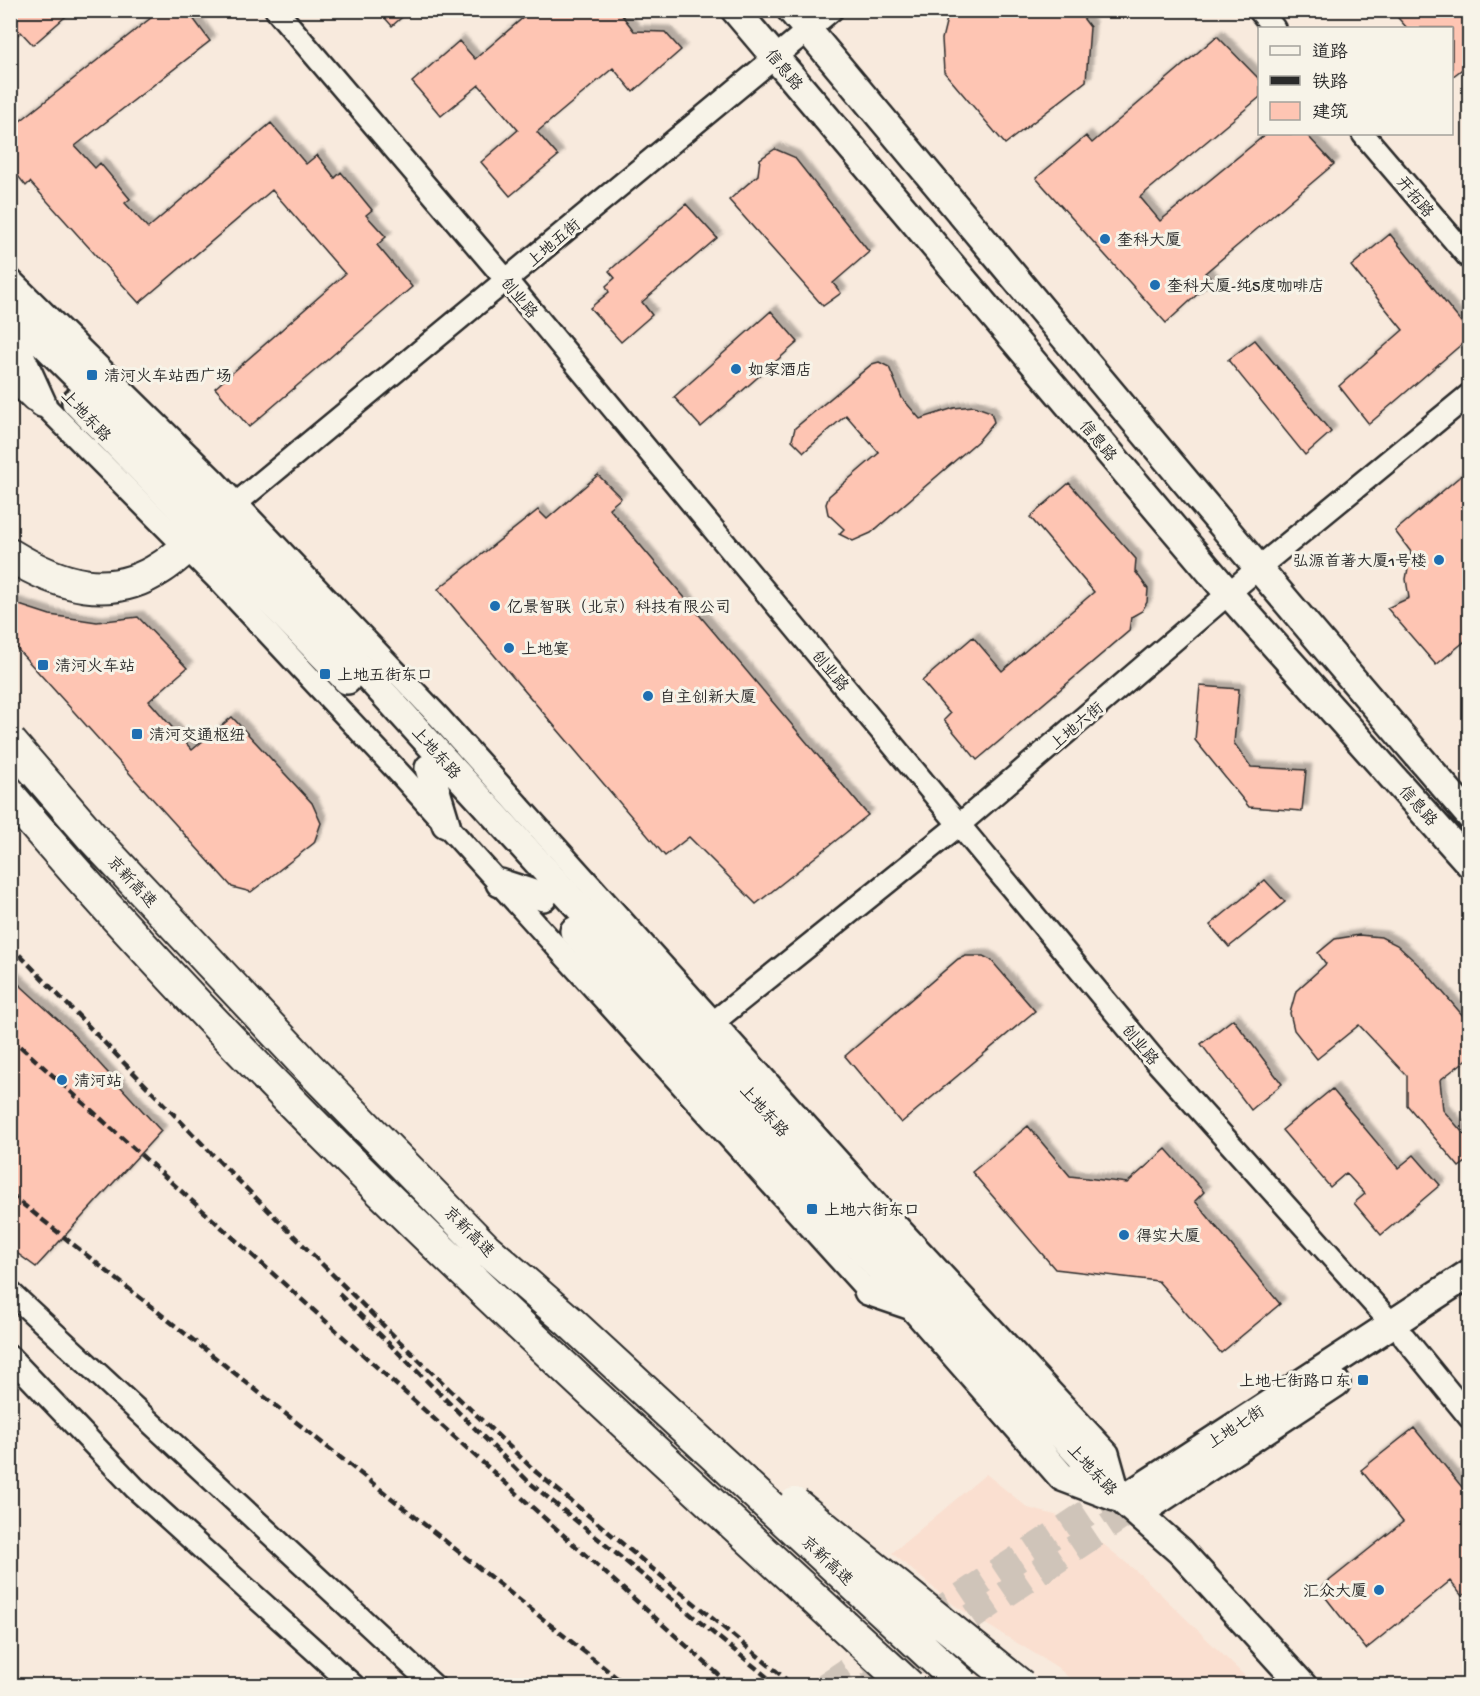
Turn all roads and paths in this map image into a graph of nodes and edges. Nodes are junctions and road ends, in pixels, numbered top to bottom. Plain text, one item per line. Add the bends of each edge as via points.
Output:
1 (276, 10) edge
2 (735, 10) edge
3 (791, 10) edge
4 (832, 10) edge
5 (1259, 10) edge
6 (1273, 27) edge
7 (808, 31) junction
8 (775, 58) junction
9 (1365, 135) edge
10 (1470, 259) edge
11 (10, 279) edge
12 (507, 281) junction
13 (10, 310) edge
14 (11, 336) edge
15 (10, 378) edge
16 (1470, 394) edge
17 (42, 403) junction
18 (210, 525) junction
19 (10, 555) edge
20 (1257, 569) junction
21 (1229, 594) junction
22 (10, 742) edge
23 (429, 768) junction
24 (10, 796) edge
25 (1470, 816) edge
26 (446, 824) junction
27 (960, 824) junction
28 (1470, 864) edge
29 (500, 883) junction
30 (543, 897) junction
31 (697, 1036) junction
32 (715, 1071) junction
33 (396, 1157) junction
34 (1470, 1273) edge
35 (868, 1291) joint
36 (10, 1292) edge
37 (1470, 1292) edge
38 (913, 1307) junction
39 (981, 1317) junction
40 (1398, 1331) junction
41 (10, 1357) edge
42 (1013, 1383) junction
43 (1470, 1419) edge
44 (1131, 1506) junction
45 (354, 1686) edge
46 (434, 1686) edge
47 (909, 1686) edge
48 (964, 1686) edge
49 (1021, 1686) edge
50 (1303, 1686) edge

1 - 12 street, 创业路
2 - 8 main road, 信息路
3 - 7 main road, 信息路
4 - 7 street, 上地五街
5 - 6 street
7 - 8 street, 上地五街
7 - 20 main road, 信息路
8 - 12 street, 上地五街
8 - 21 main road, 信息路
9 - 10 street, 开拓路
11 - 18 street
12 - 18 street, 上地五街
12 - 27 street, 创业路
13 - 18 main road, 上地东路
14 - 17 main road
14 - 18 main road, 上地东路
15 - 17 street via 33,400
16 - 20 street, 上地六街
17 - 18 street
18 - 19 highway via 163,567 135,582 107,586 75,584 42,574
18 - 23 main road, 上地东路
18 - 26 street
18 - 31 main road, 上地东路 via 258,556
20 - 21 street, 上地六街
20 - 25 main road, 信息路
21 - 27 street, 上地六街
21 - 28 main road, 信息路
22 - 33 highway, 京新高速, bridge via 92,837
23 - 26 main road
23 - 30 main road, 上地东路
24 - 47 highway, 京新高速, bridge via 122,924 457,1267
26 - 29 street
27 - 31 street, 上地六街
27 - 40 street, 创业路 via 1153,1059
29 - 30 main road
29 - 32 street
30 - 31 main road, 上地东路
31 - 32 main road, 上地东路
32 - 35 street
32 - 38 main road, 上地东路
32 - 39 street
32 - 42 main road, 上地东路
33 - 48 highway, 京新高速, bridge via 485,1248
33 - 49 highway, bridge via 571,1299 796,1505
34 - 40 main road, 上地七街
35 - 38 main road
36 - 46 street
37 - 40 main road, 上地七街
38 - 44 main road, 上地东路 via 1062,1477
39 - 42 main road via 1010,1361
39 - 44 street via 1108,1453
40 - 43 street, 创业路
40 - 44 main road, 上地七街
41 - 45 street via 135,1488
42 - 44 main road, 上地东路
44 - 50 main road, 上地东路 via 1214,1587

